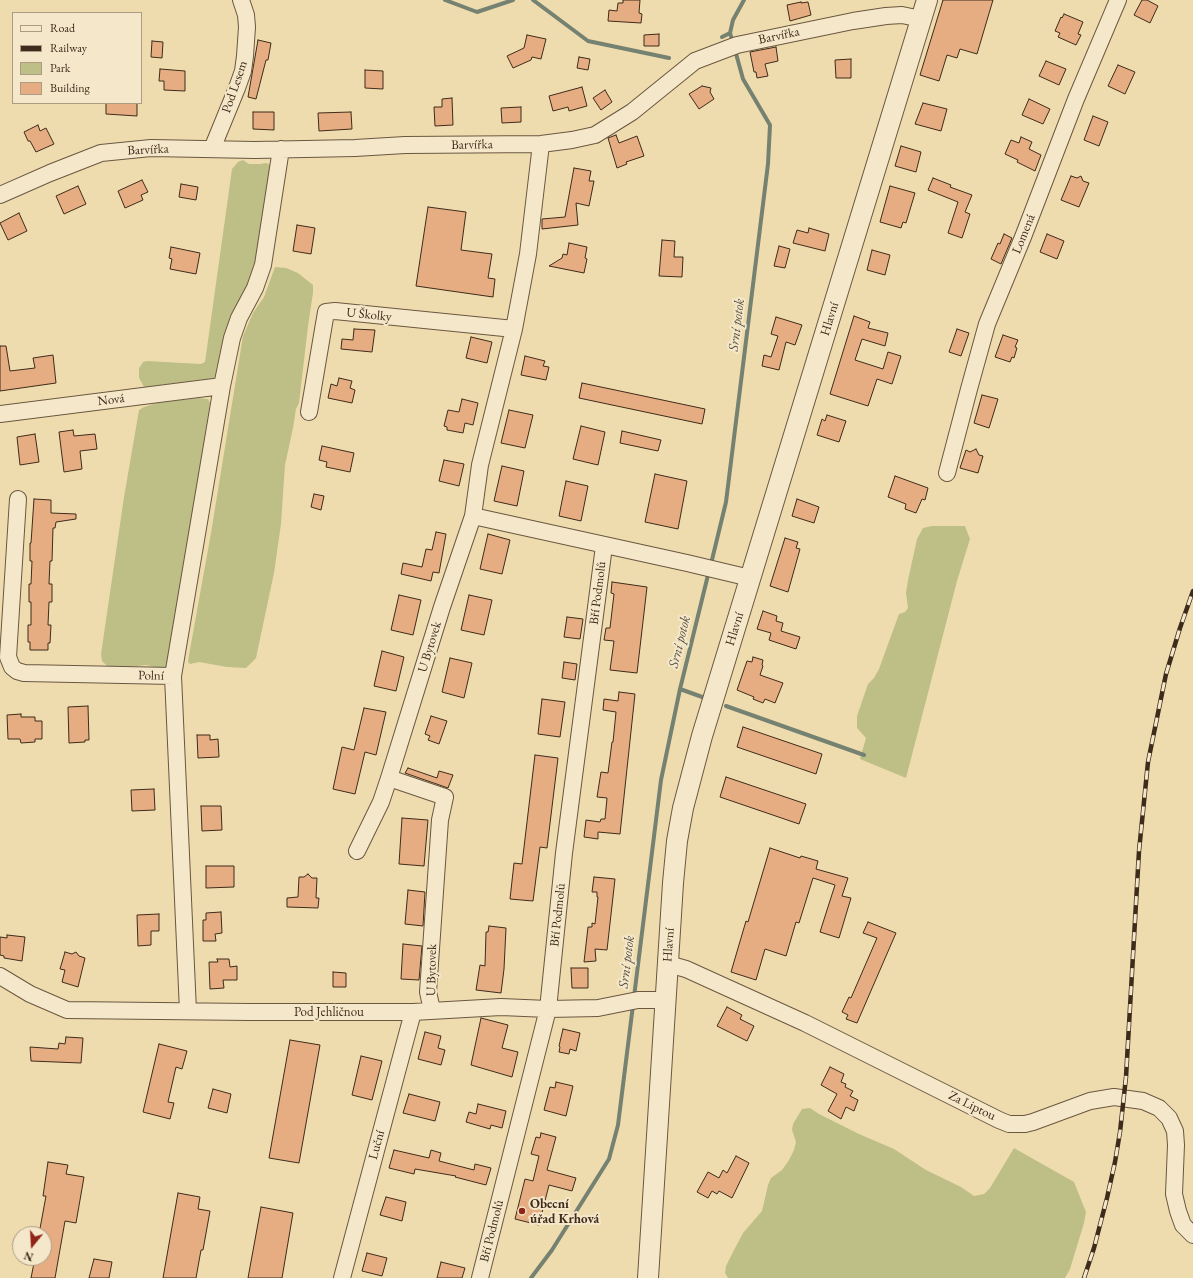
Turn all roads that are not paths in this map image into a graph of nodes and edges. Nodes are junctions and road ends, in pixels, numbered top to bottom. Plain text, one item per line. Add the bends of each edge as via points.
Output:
1 (241, 0) edge
2 (927, 0) edge
3 (1118, 0) edge
4 (921, 19) junction
5 (541, 144) junction
6 (212, 149) junction
7 (281, 149) junction
8 (0, 195) edge
9 (514, 330) junction
10 (222, 386) junction
11 (309, 412) dead end
12 (0, 414) edge
13 (947, 473) dead end
14 (18, 499) dead end
15 (473, 516) junction
16 (604, 546) junction
17 (750, 578) junction
18 (174, 676) junction
19 (389, 778) junction
20 (357, 851) dead end
21 (668, 964) junction
22 (0, 976) edge
23 (666, 1000) junction
24 (548, 1009) junction
25 (432, 1010) junction
26 (188, 1011) junction
27 (413, 1012) junction
28 (1193, 1235) edge
29 (342, 1278) edge
30 (480, 1278) edge
31 (648, 1278) edge

1 - 6 street, Pod Lesem via 247,27 243,71
2 - 4 street, Hlavní
3 - 13 street, Lomená via 987,324
4 - 5 street, Barvířka via 902,15 886,16 731,47 695,61 632,112 595,134
4 - 17 street, Hlavní
5 - 7 street, Barvířka
5 - 9 street via 528,254
6 - 7 street, Barvířka
6 - 8 street, Barvířka via 151,148 101,153
7 - 10 street via 263,265 234,331
9 - 11 street, U Školky via 326,312
9 - 15 street via 480,465
10 - 12 street, Nová
10 - 18 street
14 - 18 street, Polní via 8,657 12,667 24,672
15 - 16 street
15 - 19 street, U Bytovek
16 - 17 street
16 - 24 street, Bří Podmolů via 564,853
17 - 21 street, Hlavní via 683,808 676,856
18 - 26 street, Polní
19 - 20 street, U Bytovek via 381,802
19 - 25 street, U Bytovek via 445,797 440,820 428,992
21 - 23 street, Hlavní
21 - 28 street, Za Liptou via 686,969 805,1023 1009,1124 1033,1122 1090,1101 1114,1097 1143,1101 1159,1108 1169,1118 1175,1131 1174,1194 1183,1225
22 - 26 street, Pod Jehličnou via 30,994 67,1010
23 - 24 street, Pod Jehličnou via 631,1001 598,1008
23 - 31 street, Hlavní
24 - 25 street, Pod Jehličnou via 501,1007
24 - 30 street, Bří Podmolů
25 - 27 street, Pod Jehličnou
26 - 27 street, Pod Jehličnou
27 - 29 street, Luční

